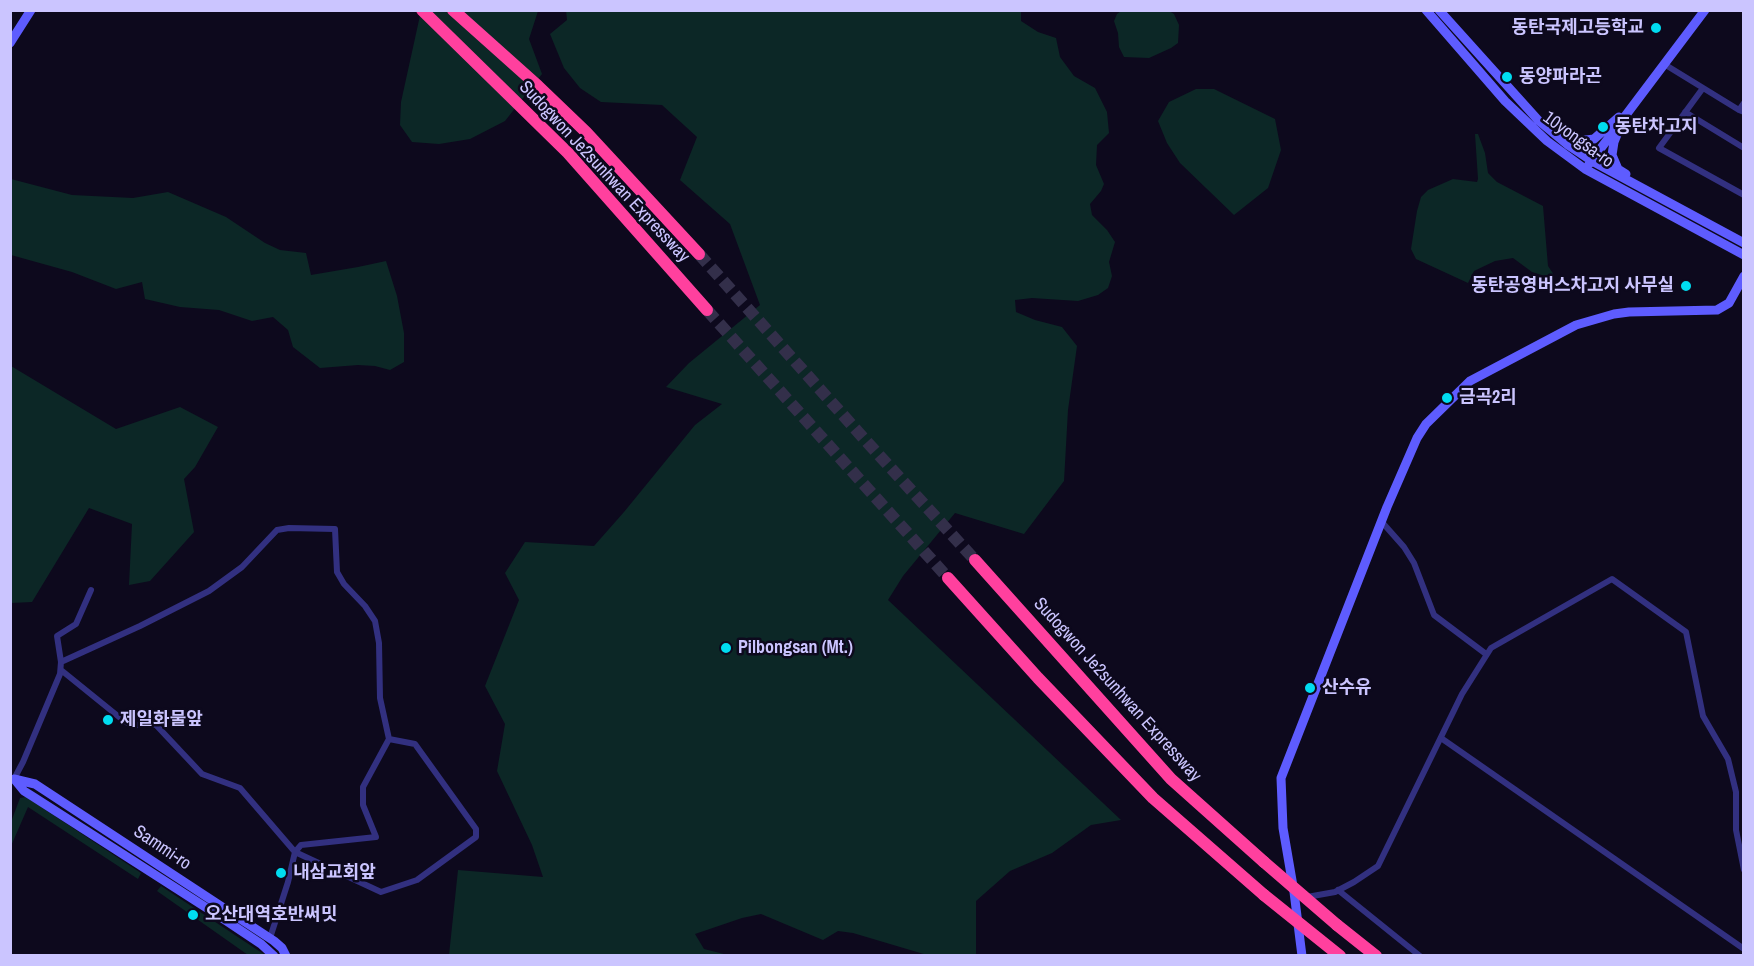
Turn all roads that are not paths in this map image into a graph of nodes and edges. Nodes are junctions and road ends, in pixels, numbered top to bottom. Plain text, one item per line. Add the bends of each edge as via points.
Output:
1 (31, 10) edge
2 (422, 10) edge
3 (453, 10) edge
4 (1426, 10) edge
5 (1439, 10) edge
6 (1705, 10) edge
7 (10, 44) edge
8 (1664, 64) junction
9 (1703, 88) junction
10 (1636, 102) junction
11 (1742, 108) edge
12 (1685, 112) junction
13 (1551, 132) junction
14 (1743, 148) edge
15 (1588, 165) junction
16 (1743, 195) edge
17 (1678, 208) junction
18 (1743, 243) edge
19 (699, 254) tunnel mouth
20 (1743, 255) edge
21 (1743, 276) edge
22 (707, 310) tunnel mouth
23 (1381, 521) junction
24 (975, 560) tunnel mouth
25 (948, 578) tunnel mouth
26 (92, 590) dead end
27 (1486, 654) junction
28 (61, 666) junction
29 (1442, 738) junction
30 (388, 739) junction
31 (12, 780) edge
32 (295, 852) junction
33 (1743, 870) edge
34 (1338, 890) junction
35 (1295, 899) junction
36 (270, 938) junction
37 (1743, 949) edge
38 (274, 956) edge
39 (286, 956) edge
40 (1302, 956) edge
41 (1340, 956) edge
42 (1376, 956) edge
43 (1420, 956) edge

1 - 7 street
2 - 22 highway, Sudogwon Je2sunhwan Expressway via 568,153
3 - 19 highway, Sudogwon Je2sunhwan Expressway via 586,132
4 - 15 street, 10yongsa-ro via 1523,120 1546,141
5 - 13 street, 10yongsa-ro
6 - 8 street
8 - 9 street
8 - 10 street
9 - 11 street
9 - 12 street
10 - 13 street via 1594,139 1578,141
10 - 15 street
10 - 17 street via 1611,149 1613,161 1627,176 1663,195
12 - 14 street
12 - 16 street via 1659,148
13 - 15 street, 10yongsa-ro
15 - 17 street, 10yongsa-ro
15 - 20 street, 10yongsa-ro
17 - 18 street, 10yongsa-ro
21 - 23 street via 1729,303 1717,310 1629,312 1586,321 1470,381 1437,412 1417,438
23 - 27 street via 1414,563 1434,615
23 - 35 street via 1281,778 1282,828
24 - 42 highway, Sudogwon Je2sunhwan Expressway, bridge via 1171,779
25 - 41 highway, bridge via 1153,798
26 - 28 street via 76,624 57,636
27 - 29 street
27 - 33 street via 1612,579 1686,632 1703,716 1728,759 1736,792 1736,830
28 - 30 street via 208,591 242,567 277,530 335,529 337,572 375,621 380,698
28 - 31 street
28 - 32 street via 124,721 133,726 156,725 202,774 240,788
29 - 34 street via 1378,866
29 - 37 street
30 - 32 street via 363,787 363,805 376,837 301,845
30 - 32 street via 415,744 476,829 476,837 417,880 381,892
31 - 36 street, Sammi-ro via 35,784
31 - 38 street, Sammi-ro
32 - 36 street
34 - 35 street
34 - 43 street
35 - 40 street
36 - 39 street, Sammi-ro

